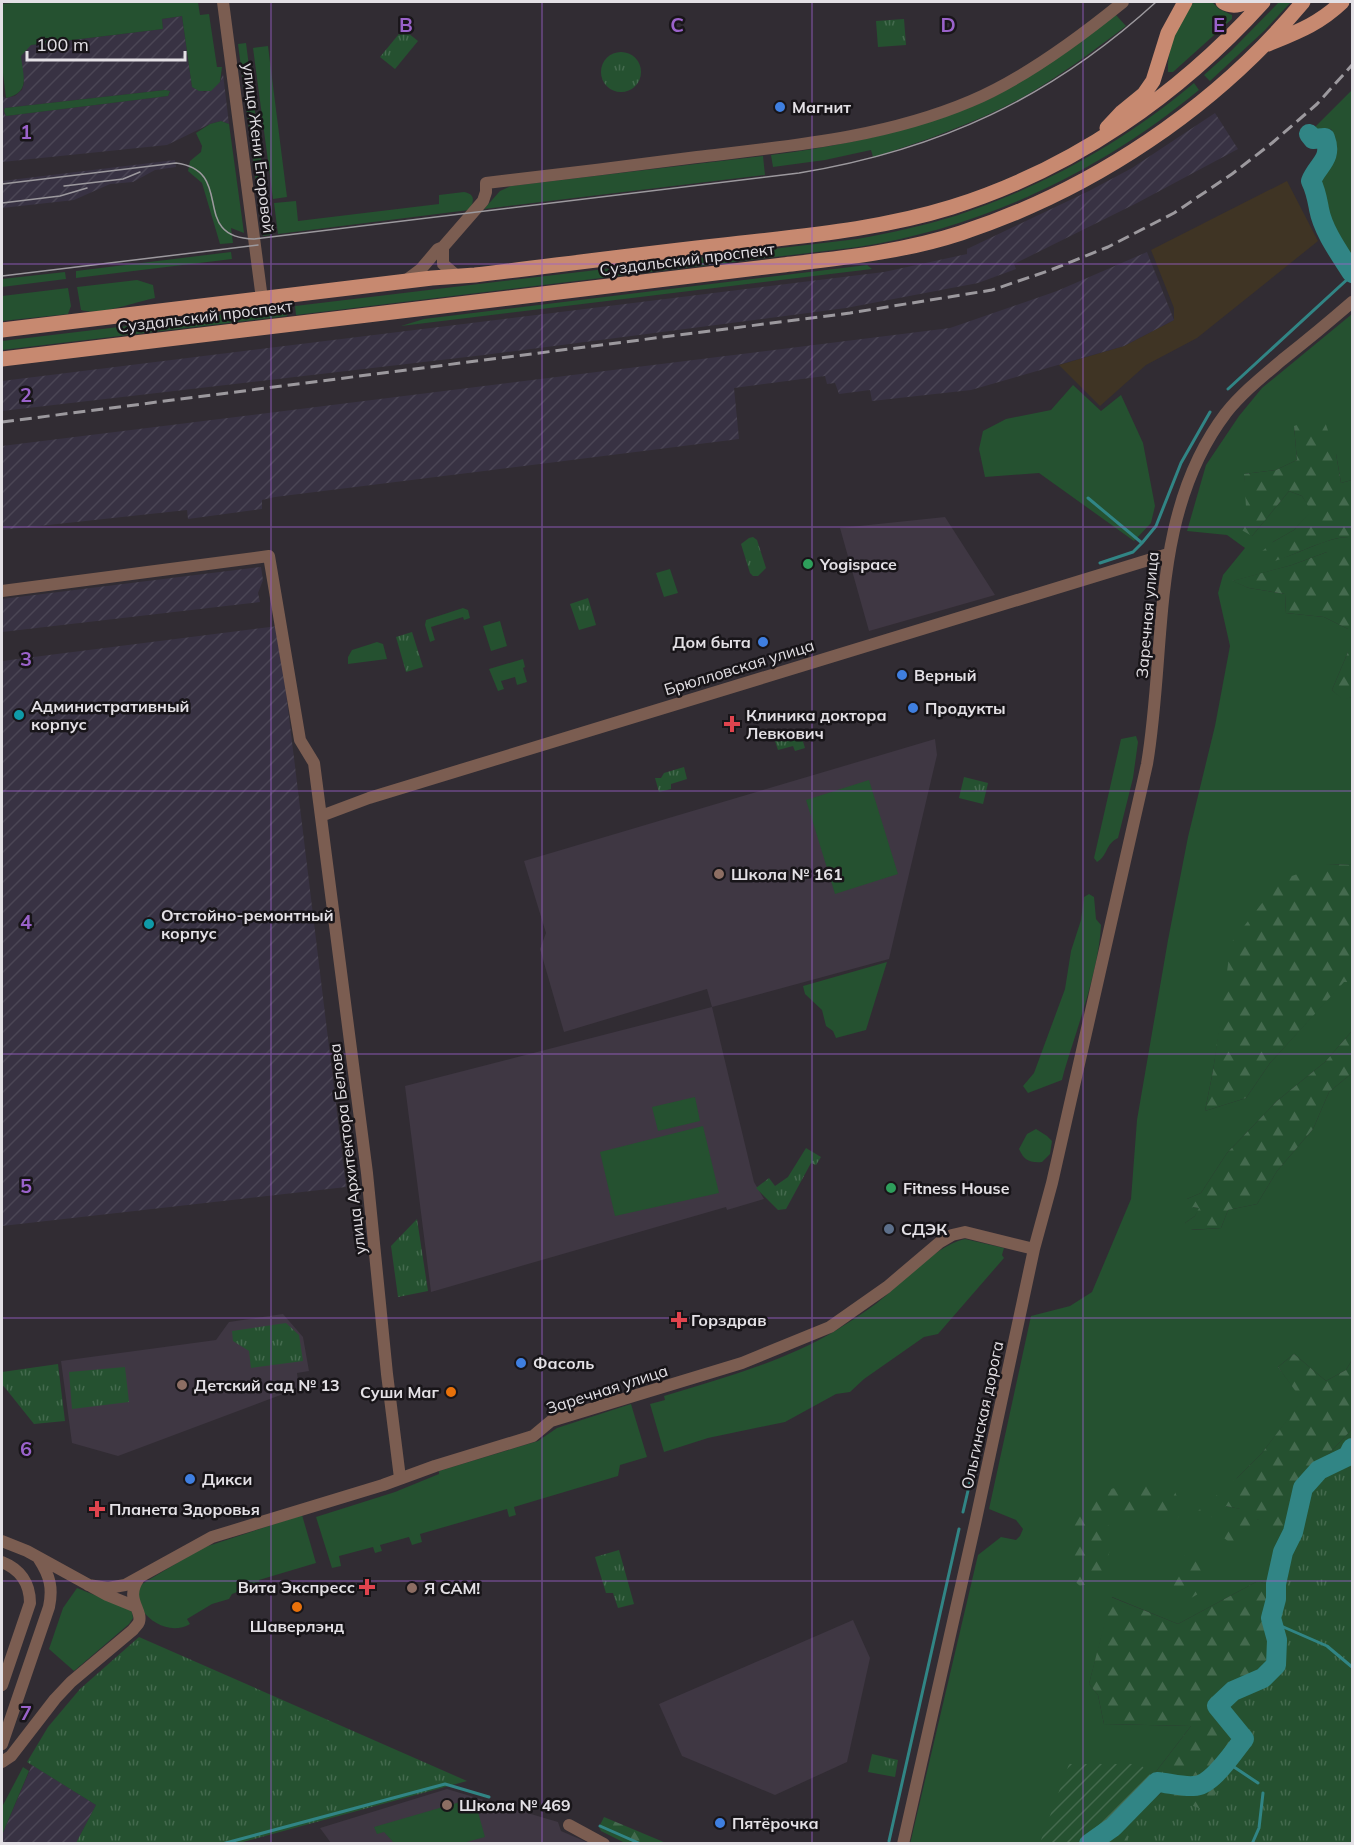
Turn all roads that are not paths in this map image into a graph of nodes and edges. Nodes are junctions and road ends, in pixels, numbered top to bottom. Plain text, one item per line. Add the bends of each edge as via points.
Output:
1 (223, 2) edge
2 (1123, 2) edge
3 (1185, 2) edge
4 (1223, 2) edge
5 (1246, 2) edge
6 (1263, 2) edge
7 (1303, 2) edge
8 (1342, 2) edge
9 (1262, 46) junction
10 (1093, 143) junction
11 (442, 247) junction
12 (458, 276) junction
13 (405, 281) junction
14 (262, 299) junction
15 (1353, 302) edge
16 (2, 330) edge
17 (2, 359) edge
18 (1168, 554) junction
19 (2, 591) edge
20 (321, 816) junction
21 (1095, 995) joint
22 (1034, 1250) junction
23 (400, 1478) junction
24 (2, 1541) edge
25 (39, 1559) junction
26 (2, 1562) edge
27 (140, 1578) junction
28 (88, 1585) junction
29 (134, 1606) junction
30 (2, 1685) edge
31 (2, 1744) edge
32 (2, 1762) edge
33 (569, 1825) dead end
34 (604, 1844) edge
35 (903, 1844) edge

1 - 14 street, улица Жени Егоровой
2 - 11 street via 1012,80 972,100 916,120 829,142 486,183 483,201
3 - 10 main road via 1168,33 1153,81
4 - 5 main road via 1235,6
6 - 10 main road, Суздальский проспект via 1176,86
7 - 9 main road, Суздальский проспект
8 - 9 main road via 1310,27
9 - 17 main road, Суздальский проспект via 1193,107 1117,160 996,220 924,243 860,256
10 - 12 main road, Суздальский проспект via 984,196 887,224
11 - 12 street via 443,264
11 - 13 street
12 - 13 main road, Суздальский проспект
13 - 14 main road, Суздальский проспект
14 - 16 main road, Суздальский проспект
15 - 18 street, Заречная улица via 1249,388 1227,412 1210,436 1178,507
18 - 20 street, Брюлловская улица via 369,798
18 - 21 street, Заречная улица via 1154,725
19 - 20 street, улица Архитектора Белова via 269,556 300,740 314,763
20 - 23 street, улица Архитектора Белова via 368,1173
21 - 22 street, Ольгинская дорога
22 - 23 street, Заречная улица via 965,1232 952,1235 830,1328 742,1363 551,1421 533,1436
22 - 35 street, Ольгинская дорога
23 - 27 street, Заречная улица via 212,1537
24 - 25 street
25 - 28 street
25 - 31 street via 52,1593
26 - 30 street via 17,1570 30,1592 30,1603
27 - 28 street, Заречная улица via 108,1588
27 - 29 street via 134,1585
28 - 29 street
29 - 32 street via 139,1621 133,1630 71,1682
33 - 34 street

